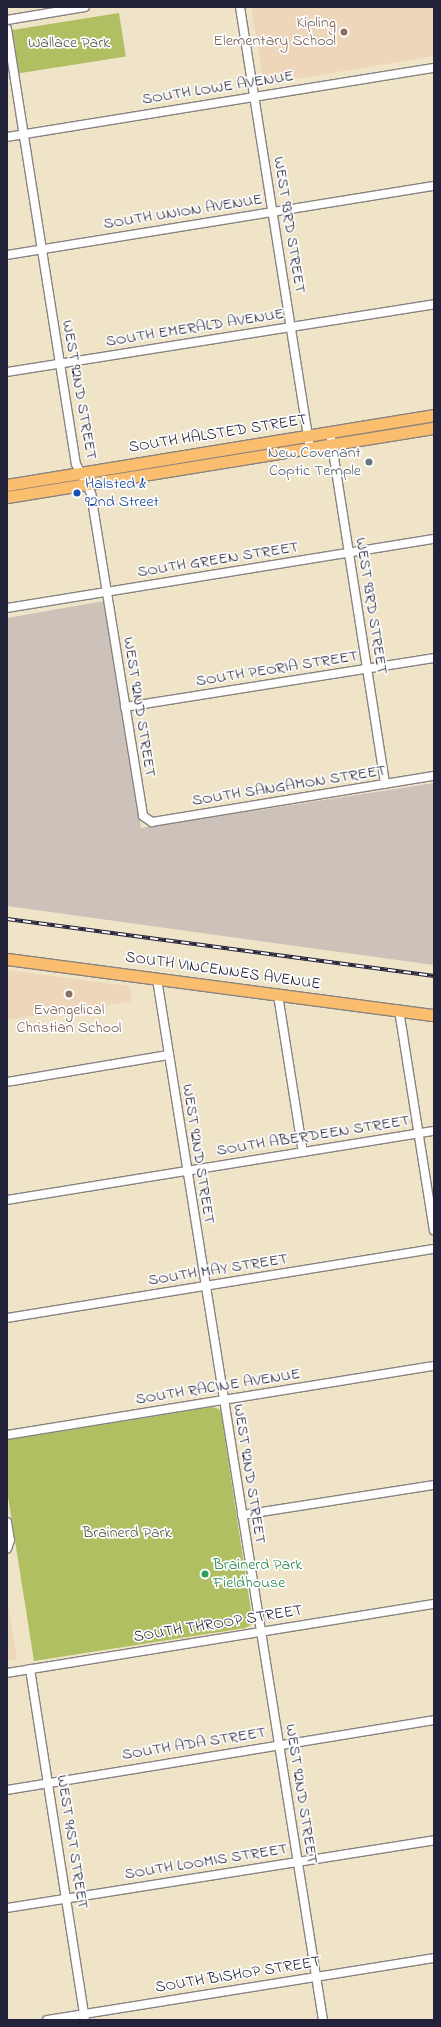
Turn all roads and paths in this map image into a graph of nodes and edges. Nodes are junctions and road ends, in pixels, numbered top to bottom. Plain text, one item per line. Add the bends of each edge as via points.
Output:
1 (84, 7) edge
2 (240, 7) edge
3 (7, 20) edge
4 (7, 30) edge
5 (434, 68) edge
6 (254, 97) junction
7 (24, 134) junction
8 (7, 137) edge
9 (434, 186) edge
10 (273, 212) junction
11 (42, 249) junction
12 (7, 255) edge
13 (434, 304) edge
14 (291, 327) junction
15 (60, 364) junction
16 (7, 372) edge
17 (434, 415) edge
18 (434, 428) edge
19 (330, 432) junction
20 (308, 436) junction
21 (332, 445) junction
22 (310, 448) junction
23 (80, 473) junction
24 (86, 484) junction
25 (7, 485) edge
26 (7, 497) edge
27 (434, 539) edge
28 (349, 553) junction
29 (107, 592) junction
30 (7, 608) edge
31 (434, 658) edge
32 (367, 668) junction
33 (125, 707) junction
34 (434, 776) edge
35 (385, 784) junction
36 (148, 821) joint
37 (7, 959) edge
38 (157, 979) junction
39 (278, 995) junction
40 (399, 1010) junction
41 (434, 1015) edge
42 (169, 1056) junction
43 (7, 1082) edge
44 (434, 1131) edge
45 (419, 1134) junction
46 (303, 1152) junction
47 (187, 1171) junction
48 (7, 1200) edge
49 (434, 1230) edge
50 (434, 1249) edge
51 (205, 1286) junction
52 (7, 1318) edge
53 (434, 1366) edge
54 (223, 1400) junction
55 (7, 1435) edge
56 (434, 1485) edge
57 (242, 1516) junction
58 (7, 1522) edge
59 (8, 1548) edge
60 (434, 1604) edge
61 (260, 1632) junction
62 (30, 1669) junction
63 (7, 1673) edge
64 (434, 1720) edge
65 (278, 1745) junction
66 (48, 1783) junction
67 (7, 1790) edge
68 (434, 1840) edge
69 (297, 1862) junction
70 (66, 1898) junction
71 (7, 1908) edge
72 (434, 1958) edge
73 (316, 1977) junction
74 (85, 2017) edge
75 (47, 2020) edge
76 (323, 2020) edge

1 - 3 street
2 - 6 street, WEST 93RD STREET
4 - 7 street, WEST 92ND STREET
5 - 6 street, SOUTH LOWE AVENUE
6 - 7 street, SOUTH LOWE AVENUE
6 - 10 street, WEST 93RD STREET
7 - 8 street, SOUTH LOWE AVENUE
7 - 11 street, WEST 92ND STREET
9 - 10 street, SOUTH UNION AVENUE
10 - 11 street, SOUTH UNION AVENUE
10 - 14 street, WEST 93RD STREET
11 - 12 street, SOUTH UNION AVENUE
11 - 15 street, WEST 92ND STREET
13 - 14 street, SOUTH EMERALD AVENUE
14 - 15 street, SOUTH EMERALD AVENUE
14 - 20 street, WEST 93RD STREET
15 - 16 street, SOUTH EMERALD AVENUE
15 - 23 street, WEST 92ND STREET via 76,464
17 - 19 main road, SOUTH HALSTED STREET
18 - 21 main road, SOUTH HALSTED STREET
19 - 20 main road, SOUTH HALSTED STREET
19 - 21 street, WEST 93RD STREET
20 - 22 street, WEST 93RD STREET
20 - 23 main road, SOUTH HALSTED STREET
21 - 22 main road, SOUTH HALSTED STREET
21 - 28 street, WEST 93RD STREET
22 - 24 main road, SOUTH HALSTED STREET
23 - 24 street, WEST 92ND STREET
23 - 25 main road, SOUTH HALSTED STREET
24 - 26 main road, SOUTH HALSTED STREET
24 - 29 street, WEST 92ND STREET via 91,494
27 - 28 street, SOUTH GREEN STREET
28 - 29 street, SOUTH GREEN STREET
28 - 32 street, WEST 93RD STREET
29 - 30 street, SOUTH GREEN STREET
29 - 33 street, WEST 92ND STREET
31 - 32 street, SOUTH PEORIA STREET
32 - 33 street, SOUTH PEORIA STREET
32 - 35 street, WEST 93RD STREET
33 - 36 street, WEST 92ND STREET via 140,809
34 - 35 street, SOUTH SANGAMON STREET
35 - 36 street, SOUTH SANGAMON STREET
37 - 38 main road, SOUTH VINCENNES AVENUE
38 - 39 main road, SOUTH VINCENNES AVENUE
38 - 42 street, WEST 92ND STREET
39 - 40 main road, SOUTH VINCENNES AVENUE
39 - 46 street
40 - 41 main road, SOUTH VINCENNES AVENUE
40 - 45 street
42 - 43 street
42 - 47 street, WEST 92ND STREET
44 - 45 street, SOUTH ABERDEEN STREET
45 - 46 street, SOUTH ABERDEEN STREET
45 - 49 street
46 - 47 street, SOUTH ABERDEEN STREET
47 - 48 street, SOUTH ABERDEEN STREET
47 - 51 street, WEST 92ND STREET
50 - 51 street, SOUTH MAY STREET
51 - 52 street, SOUTH MAY STREET
51 - 54 street, WEST 92ND STREET
53 - 54 street, SOUTH RACINE AVENUE
54 - 55 street, SOUTH RACINE AVENUE
54 - 57 street, WEST 92ND STREET
56 - 57 street
57 - 61 street, WEST 92ND STREET
58 - 59 street
60 - 61 street, SOUTH THROOP STREET
61 - 62 street, SOUTH THROOP STREET
61 - 65 street, WEST 92ND STREET
62 - 63 street, SOUTH THROOP STREET
62 - 66 street, WEST 91ST STREET
64 - 65 street, SOUTH ADA STREET
65 - 66 street, SOUTH ADA STREET
65 - 69 street, WEST 92ND STREET
66 - 67 street, SOUTH ADA STREET
66 - 70 street, WEST 91ST STREET
68 - 69 street, SOUTH LOOMIS STREET
69 - 70 street, SOUTH LOOMIS STREET
69 - 73 street, WEST 92ND STREET
70 - 71 street, SOUTH LOOMIS STREET
70 - 74 street, WEST 91ST STREET
72 - 73 street, SOUTH BISHOP STREET
73 - 74 street, SOUTH BISHOP STREET
73 - 76 street, WEST 92ND STREET
74 - 75 street, SOUTH BISHOP STREET

